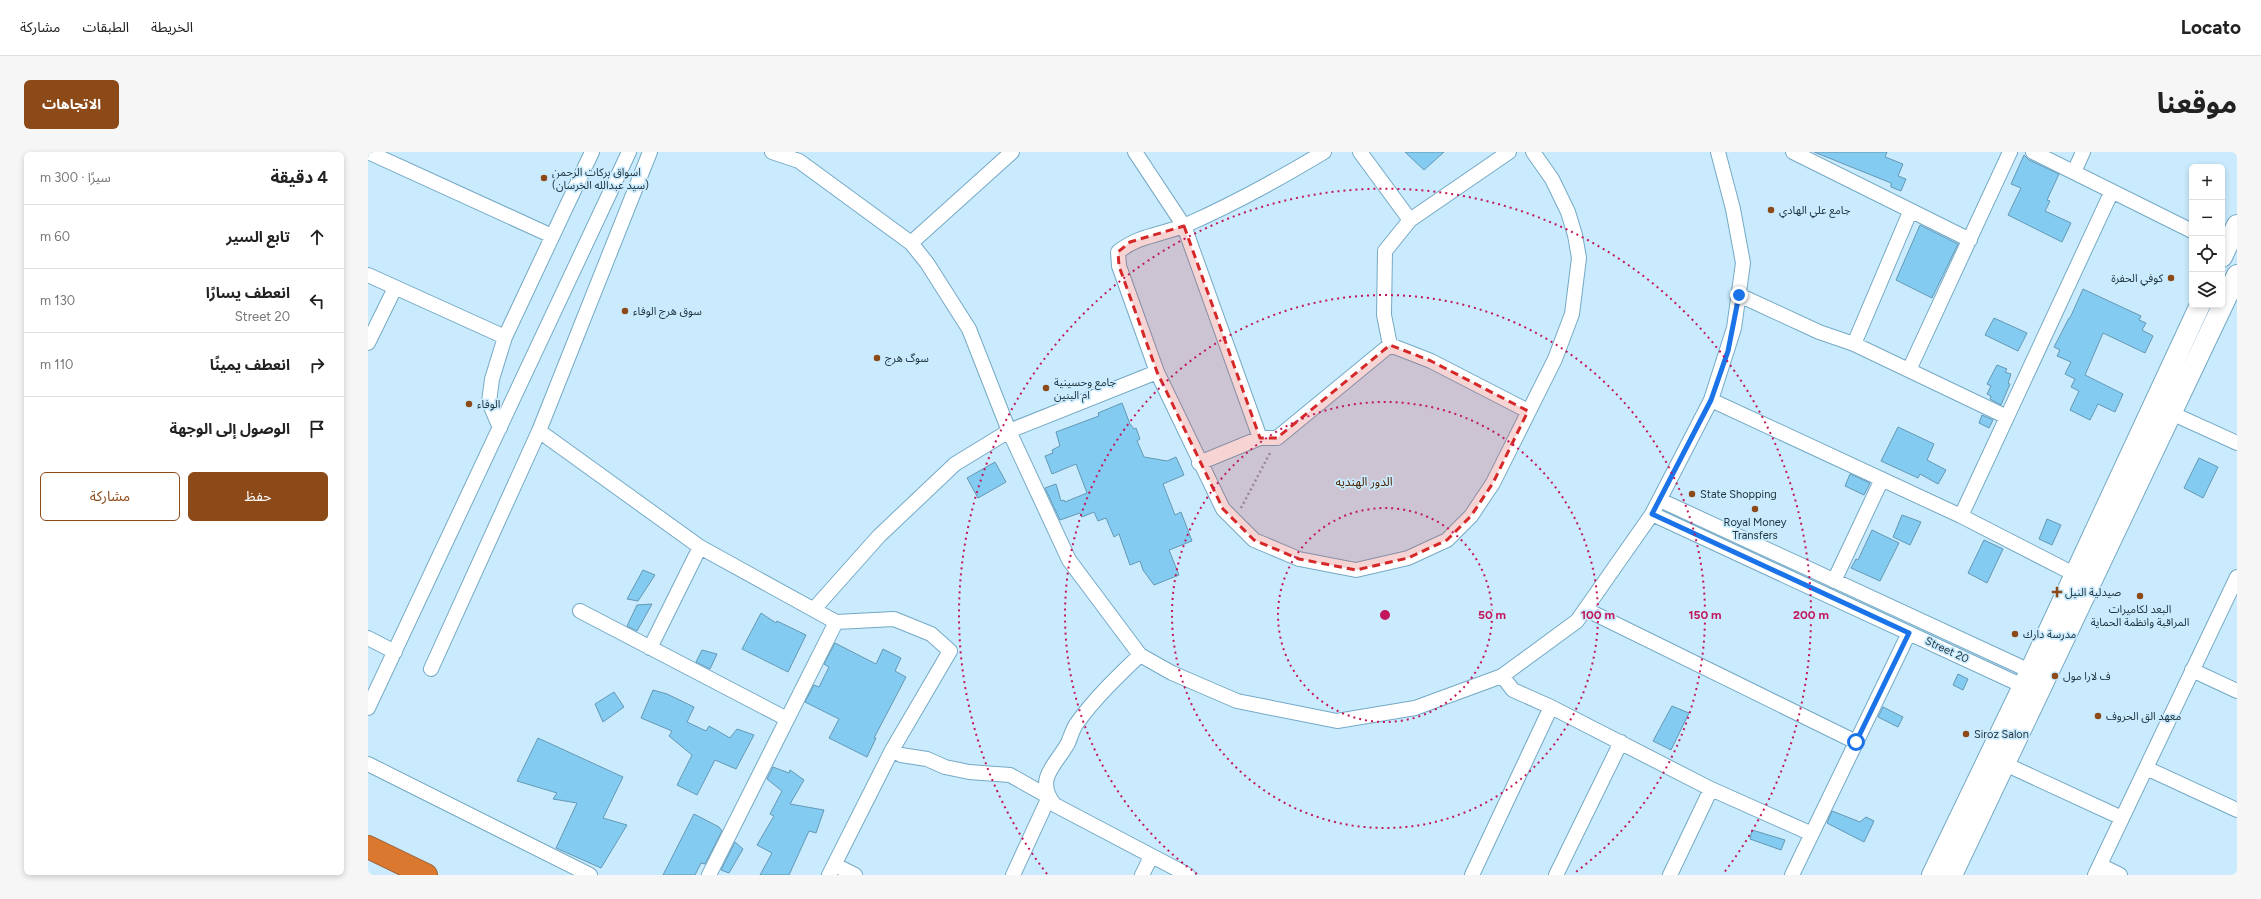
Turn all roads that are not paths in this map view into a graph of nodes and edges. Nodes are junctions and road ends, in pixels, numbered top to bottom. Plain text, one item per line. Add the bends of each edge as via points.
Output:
1 (368, 152) edge
2 (592, 152) edge
3 (629, 152) edge
4 (650, 152) edge
5 (772, 152) edge
6 (1012, 152) edge
7 (1135, 152) edge
8 (1324, 152) edge
9 (1360, 152) edge
10 (1509, 152) edge
11 (1534, 152) edge
12 (1718, 152) edge
13 (1793, 152) edge
14 (2010, 152) edge
15 (2033, 152) edge
16 (2083, 152) edge
17 (801, 156) edge
18 (2074, 172) junction
19 (2112, 190) junction
20 (1910, 212) junction
21 (1410, 220) junction
22 (2237, 225) edge
23 (1184, 226) junction
24 (2189, 229) edge
25 (552, 236) junction
26 (1970, 240) junction
27 (911, 242) junction
28 (2225, 247) edge
29 (368, 275) edge
30 (2237, 275) edge
31 (395, 288) junction
32 (1739, 295) junction
33 (2199, 308) edge
34 (505, 337) junction
35 (368, 344) edge
36 (1854, 344) junction
37 (1390, 345) junction
38 (1909, 370) junction
39 (1156, 372) junction
40 (1711, 400) junction
41 (1528, 411) junction
42 (2171, 413) junction
43 (2007, 418) junction
44 (500, 428) junction
45 (540, 431) junction
46 (1009, 432) junction
47 (1260, 438) junction
48 (2237, 443) edge
49 (1199, 463) junction
50 (1882, 479) junction
51 (1660, 500) junction
52 (1652, 514) junction
53 (1961, 516) junction
54 (700, 547) junction
55 (2074, 574) junction
56 (2237, 577) edge
57 (1834, 581) junction
58 (1585, 608) junction
59 (814, 610) junction
60 (580, 611) dead end
61 (836, 622) junction
62 (1909, 633) junction
63 (368, 638) edge
64 (650, 648) junction
65 (395, 652) junction
66 (1140, 655) junction
67 (431, 669) dead end
68 (2192, 670) junction
69 (1502, 676) junction
70 (2026, 679) junction
71 (2237, 691) edge
72 (1551, 707) junction
73 (368, 708) edge
74 (787, 720) junction
75 (1621, 742) junction
76 (1856, 742) junction
77 (892, 750) junction
78 (368, 764) edge
79 (2005, 764) junction
80 (2146, 768) junction
81 (1711, 789) junction
82 (1049, 797) junction
83 (2237, 810) edge
84 (2122, 818) junction
85 (1812, 834) junction
86 (368, 847) edge
87 (1151, 857) junction
88 (832, 870) edge
89 (2098, 870) edge
90 (426, 875) edge
91 (590, 875) edge
92 (709, 875) edge
93 (855, 875) edge
94 (1013, 875) edge
95 (1142, 875) edge
96 (1188, 875) edge
97 (1472, 875) edge
98 (1556, 875) edge
99 (1670, 875) edge
100 (1792, 875) edge
101 (1932, 875) edge
102 (1952, 875) edge
103 (2120, 875) edge

1 - 25 street
2 - 25 street
3 - 44 street
4 - 45 street
5 - 17 street
6 - 27 street
7 - 23 street
8 - 23 street via 1259,191
9 - 21 street
10 - 21 street
11 - 41 street via 1552,179 1568,212 1576,234 1579,258 1572,314 1555,359
12 - 32 street via 1743,263
13 - 20 street
14 - 26 street
15 - 18 street
16 - 18 street
17 - 27 street
18 - 19 street
19 - 24 street
19 - 43 street
20 - 26 street
20 - 36 street
21 - 37 street via 1385,251 1384,315
22 - 28 main road
23 - 39 street via 1130,242 1118,252 1119,266
23 - 47 street
25 - 34 street
26 - 38 street
27 - 46 street via 969,329
29 - 31 street
30 - 42 main road
31 - 34 street
31 - 35 street
32 - 36 street via 1819,332
32 - 40 street via 1728,351
33 - 55 main road
34 - 44 street via 492,379 489,402
36 - 38 street
37 - 41 street via 1431,361
37 - 47 street via 1277,438
38 - 43 street
39 - 46 street
39 - 49 street
40 - 50 street
40 - 51 street
41 - 49 street via 1492,484 1471,516 1448,540 1408,558 1356,570 1299,559 1254,540 1223,509
42 - 48 street
42 - 79 main road
43 - 53 street
44 - 65 street
45 - 54 street
45 - 67 street
46 - 59 street via 955,464 879,536
46 - 66 street via 1068,560
47 - 49 street
50 - 53 street
50 - 57 street
51 - 52 street
51 - 57 street, Street 20
52 - 58 street
52 - 62 street, Street 20
53 - 55 street
54 - 59 street
54 - 64 street
55 - 70 main road
56 - 68 street
57 - 70 street, Street 20
58 - 69 street via 1577,621
58 - 76 street
59 - 61 street
60 - 64 street
61 - 74 street
61 - 77 street via 894,619 931,634 950,651
62 - 70 street, Street 20
62 - 76 street
63 - 65 street
64 - 74 street
65 - 73 street
66 - 69 street via 1172,673 1237,701 1337,721 1415,708
66 - 82 street via 1119,674 1076,724 1068,743 1052,764 1046,782
68 - 71 street
68 - 80 street
69 - 72 street via 1513,690
70 - 101 main road
72 - 75 street
72 - 97 street
74 - 92 street
75 - 81 street
75 - 98 street
76 - 85 street
77 - 82 street via 901,755 927,759 945,767 969,772 1010,775
77 - 88 street
78 - 91 street
79 - 84 street
79 - 102 main road
80 - 83 street
80 - 84 street
81 - 85 street
81 - 99 street
82 - 87 street via 1055,805
82 - 94 street
84 - 89 street
85 - 100 street
86 - 90 highway
87 - 95 street
87 - 96 street
88 - 93 street
89 - 103 street

